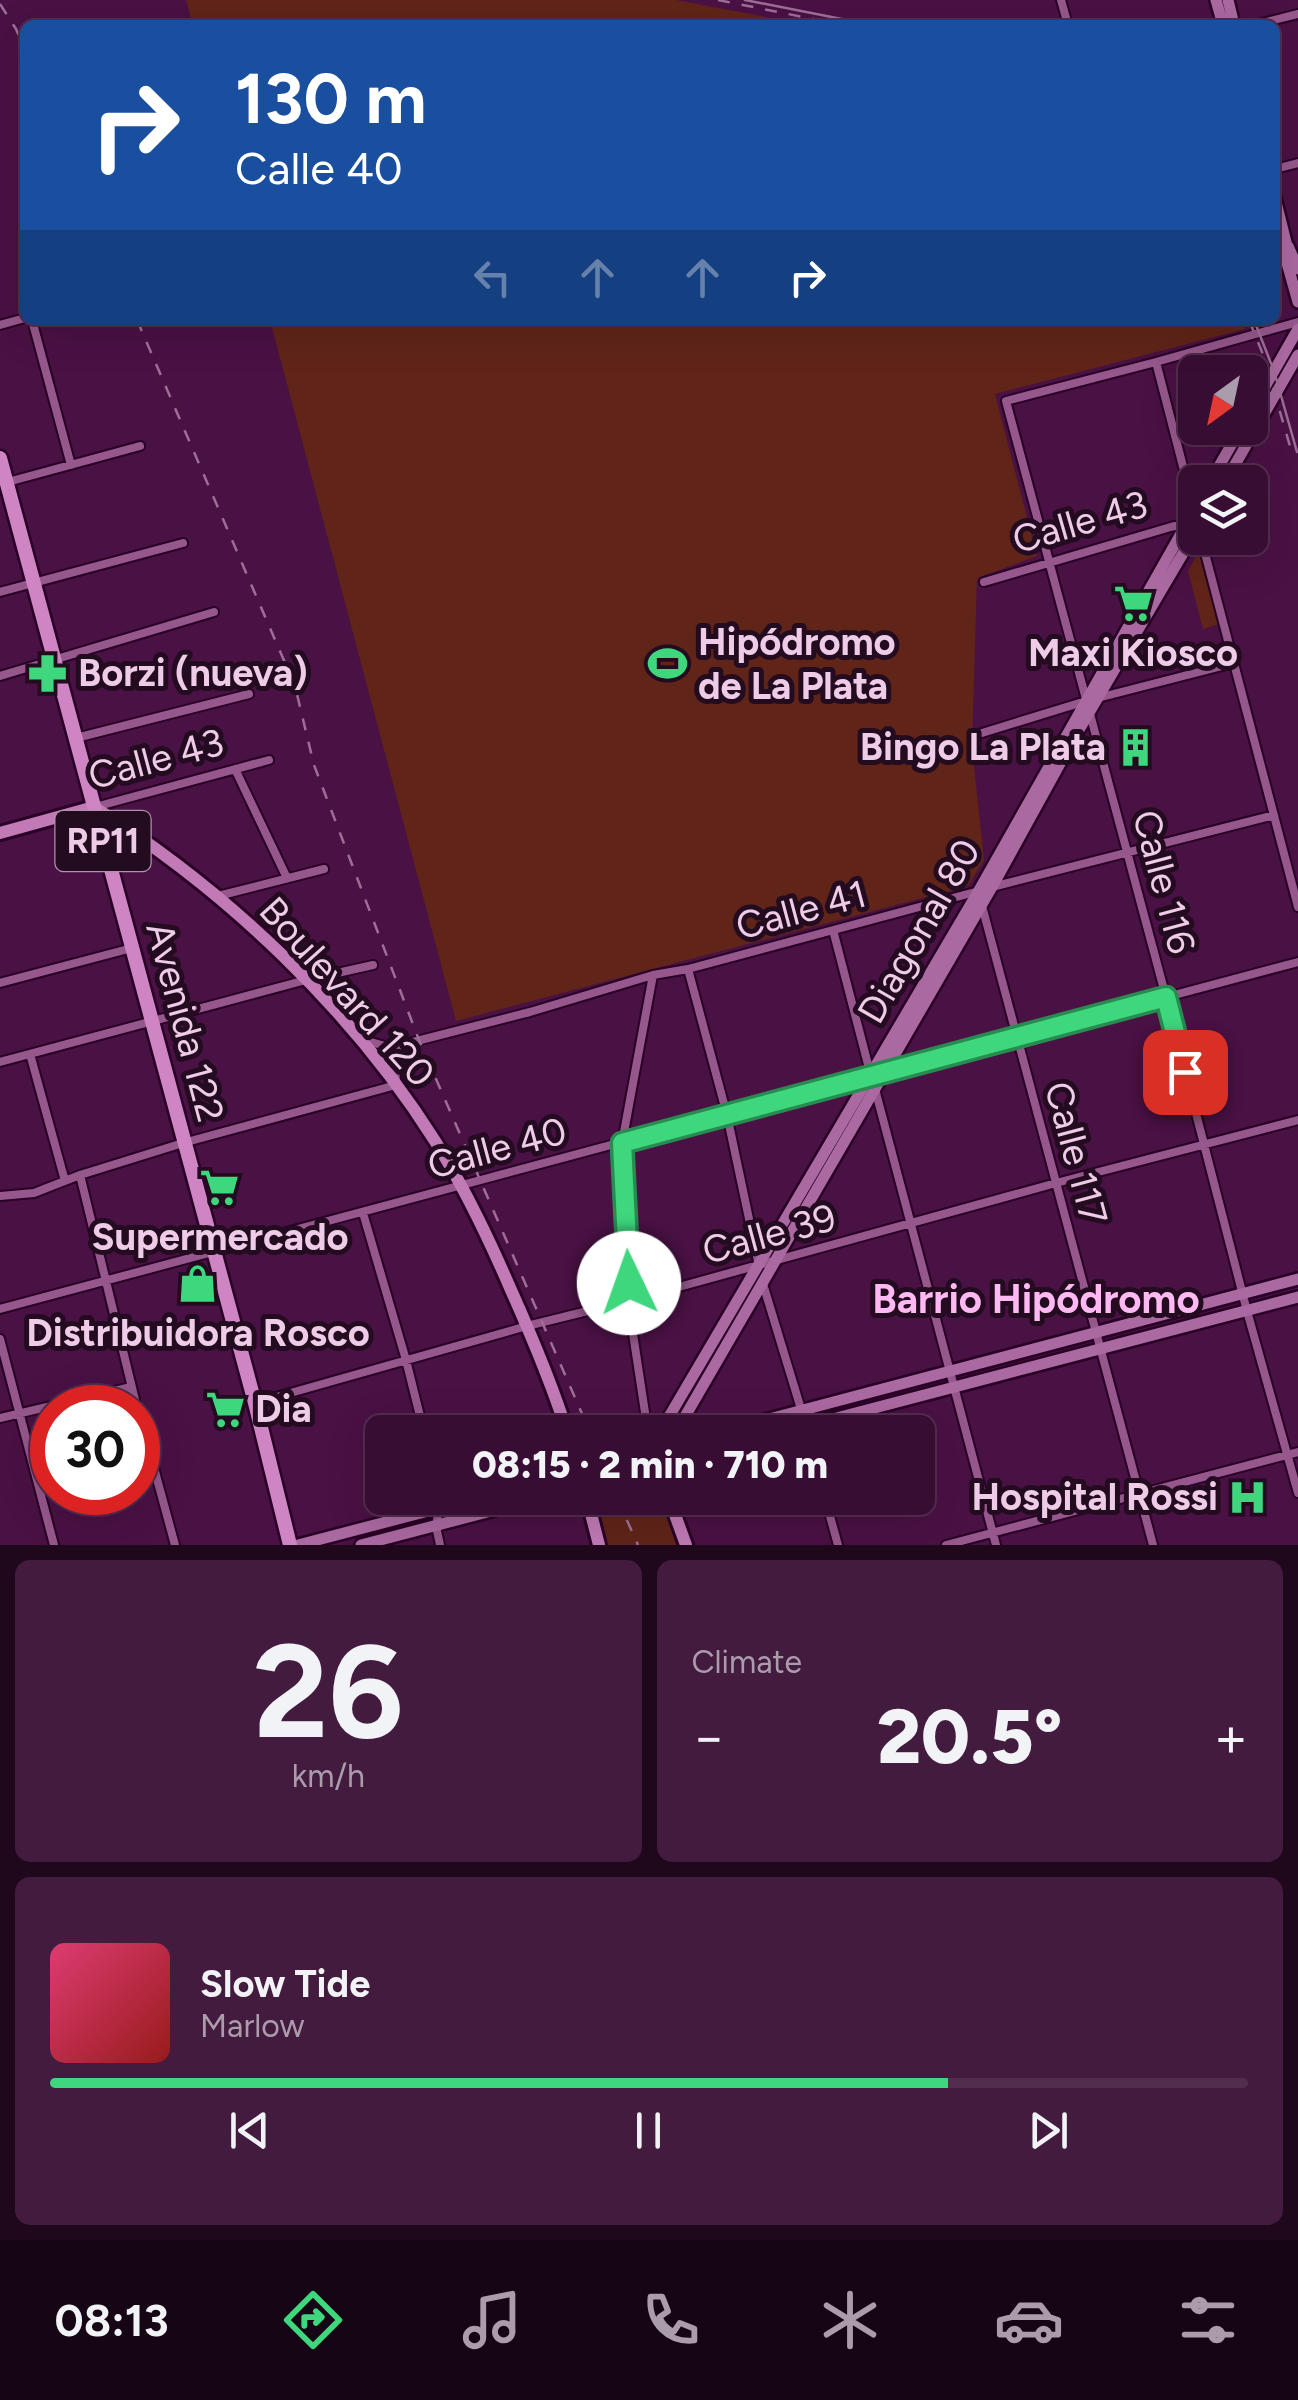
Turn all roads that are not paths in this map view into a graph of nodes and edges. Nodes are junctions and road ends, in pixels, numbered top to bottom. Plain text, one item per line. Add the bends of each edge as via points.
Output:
1 (1280, 218) edge
2 (1286, 242) junction
3 (1298, 269) edge
4 (1298, 302) edge
5 (30, 325) edge
6 (1298, 325) edge
7 (1298, 355) edge
8 (1156, 362) junction
9 (1294, 368) edge
10 (1268, 379) edge
11 (140, 446) dead end
12 (0, 458) edge
13 (71, 464) junction
14 (1183, 465) edge
15 (1234, 465) edge
16 (3, 483) edge
17 (1178, 526) edge
18 (183, 544) dead end
19 (1178, 552) edge
20 (1206, 555) edge
21 (1049, 562) junction
22 (984, 582) dead end
23 (34, 583) junction
24 (0, 592) edge
25 (214, 612) dead end
26 (55, 660) junction
27 (1234, 663) junction
28 (0, 676) edge
29 (248, 694) dead end
30 (1091, 704) junction
31 (982, 733) dead end
32 (76, 738) junction
33 (269, 760) dead end
34 (235, 769) junction
35 (94, 807) junction
36 (1274, 815) junction
37 (0, 833) edge
38 (1127, 852) junction
39 (324, 868) dead end
40 (286, 878) junction
41 (992, 887) junction
42 (218, 896) junction
43 (980, 898) junction
44 (1298, 907) edge
45 (833, 930) junction
46 (132, 948) junction
47 (1298, 962) edge
48 (373, 965) dead end
49 (688, 969) junction
50 (653, 976) junction
51 (306, 980) junction
52 (0, 982) edge
53 (1166, 997) junction
54 (152, 1022) junction
55 (1017, 1037) junction
56 (358, 1038) junction
57 (401, 1045) junction
58 (30, 1054) junction
59 (0, 1062) edge
60 (876, 1079) junction
61 (396, 1085) junction
62 (727, 1115) junction
63 (1298, 1120) edge
64 (183, 1143) junction
65 (622, 1143) junction
66 (1203, 1146) junction
67 (80, 1175) junction
68 (65, 1181) junction
69 (1056, 1183) junction
70 (461, 1186) junction
71 (0, 1196) edge
72 (362, 1212) junction
73 (911, 1224) junction
74 (214, 1253) junction
75 (775, 1261) junction
76 (759, 1266) junction
77 (1298, 1278) edge
78 (106, 1282) junction
79 (762, 1282) junction
80 (1242, 1294) junction
81 (1298, 1297) edge
82 (628, 1301) junction
83 (0, 1310) edge
84 (1247, 1311) junction
85 (527, 1326) junction
86 (1096, 1333) junction
87 (0, 1339) edge
88 (1100, 1349) junction
89 (406, 1360) junction
90 (950, 1372) junction
91 (131, 1385) edge
92 (954, 1388) junction
93 (254, 1403) junction
94 (802, 1411) junction
95 (30, 1412) edge
96 (20, 1414) junction
97 (420, 1415) edge
98 (561, 1415) edge
99 (645, 1415) edge
100 (670, 1415) edge
101 (687, 1415) edge
102 (786, 1415) edge
103 (803, 1415) edge
104 (860, 1415) edge
105 (0, 1418) edge
106 (1293, 1453) edge
107 (160, 1491) edge
108 (1298, 1493) edge
109 (1139, 1494) junction
110 (398, 1515) edge
111 (438, 1515) edge
112 (477, 1515) edge
113 (591, 1515) edge
114 (675, 1515) edge
115 (830, 1515) edge
116 (436, 1526) junction
117 (992, 1533) junction
118 (54, 1545) edge
119 (175, 1545) edge
120 (290, 1545) edge
121 (298, 1545) edge
122 (360, 1545) edge
123 (440, 1545) edge
124 (599, 1545) edge
125 (686, 1545) edge
126 (838, 1545) edge
127 (946, 1545) edge
128 (996, 1545) edge
129 (1153, 1545) edge

1 - 2 main road
2 - 3 main road
2 - 4 main road
5 - 13 street
6 - 8 street
6 - 10 main road
7 - 9 main road
8 - 14 street
8 - 21 street, Calle 116 via 1006,401
9 - 15 main road
11 - 13 street
12 - 16 highway, Avenida 122 / RP11
13 - 16 street
16 - 23 highway, Avenida 122 / RP11
17 - 21 street, Calle 43
18 - 23 street
19 - 30 main road, Diagonal 80
20 - 27 street
21 - 22 street, Calle 43
21 - 30 street, Calle 116
23 - 24 street
23 - 26 highway, Avenida 122 / RP11
25 - 26 street
26 - 28 street
26 - 32 highway, Avenida 122 / RP11
27 - 30 street
27 - 36 street
29 - 32 street
30 - 31 street
30 - 38 street, Calle 116
30 - 41 main road, Diagonal 80
30 - 43 main road, Diagonal 80
32 - 35 highway, Avenida 122 / RP11
33 - 34 street, Calle 43
34 - 35 street, Calle 43
34 - 40 street
35 - 37 main road, Calle 43
35 - 42 main road, Boulevard 120
35 - 46 highway, Avenida 122 / RP11
36 - 38 street
36 - 44 street
38 - 41 street
38 - 53 street, Calle 116
39 - 40 street
40 - 42 street
41 - 43 main road, Diagonal 80
42 - 51 main road, Boulevard 120
43 - 45 street, Calle 41
43 - 55 street, Calle 117
43 - 60 main road, Diagonal 80
45 - 49 street, Calle 41
45 - 60 street
46 - 52 street
46 - 54 highway, Avenida 122 / RP11
47 - 53 street, Calle 40
48 - 51 street
49 - 50 street, Calle 41
49 - 62 street
50 - 57 street, Calle 41
50 - 65 street
51 - 54 street
51 - 56 main road, Boulevard 120
53 - 55 street, Calle 40
53 - 66 street, Calle 116
54 - 58 street
54 - 64 highway, Avenida 122 / RP11
55 - 60 street, Calle 40
55 - 69 street, Calle 117
56 - 57 street, Calle 41
56 - 61 main road, Boulevard 120
57 - 61 street
58 - 59 street
58 - 68 street
60 - 62 street, Calle 40
60 - 73 street
60 - 75 main road, Diagonal 80
60 - 76 main road, Diagonal 80
61 - 64 street
61 - 70 main road, Boulevard 120
62 - 65 street, Calle 40
62 - 76 street
63 - 66 street, Calle 39
64 - 67 street
64 - 74 highway, Avenida 122 / RP11
65 - 70 street, Calle 40
65 - 82 street
66 - 69 street, Calle 39
66 - 80 street, Calle 116
67 - 68 street
67 - 78 street
68 - 71 street
69 - 73 street, Calle 39
69 - 86 street, Calle 117
70 - 72 street, Calle 40
70 - 85 main road, Boulevard 120
72 - 74 street, Calle 40
72 - 89 street
73 - 75 street, Calle 39
73 - 90 street
74 - 78 street, Calle 40
74 - 93 highway, Avenida 122 / RP11
75 - 76 street, Calle 39
75 - 79 main road, Diagonal 80
76 - 79 street
76 - 82 street, Calle 39
76 - 100 main road, Diagonal 80
77 - 80 main road
78 - 83 street, Calle 40
78 - 91 street
79 - 94 street
79 - 101 main road, Diagonal 80
80 - 84 street, Calle 116
80 - 86 main road
81 - 84 main road
82 - 85 street, Calle 39
82 - 99 street
84 - 88 main road
84 - 106 street, Calle 116
85 - 89 street, Calle 39
85 - 98 main road, Boulevard 120
86 - 88 street, Calle 117
86 - 90 main road
87 - 96 street
88 - 92 main road
88 - 109 street, Calle 117
89 - 93 street, Calle 39
89 - 97 street
90 - 92 street
90 - 94 main road
92 - 104 main road
92 - 117 street
93 - 120 highway, Avenida 122 / RP11
94 - 102 main road
94 - 103 street
95 - 96 street
96 - 105 street
96 - 118 street
106 - 108 street, Calle 116
106 - 109 street
107 - 119 street
109 - 117 street
109 - 129 street, Calle 117
110 - 121 main road
111 - 116 street
112 - 116 main road
113 - 124 main road
114 - 125 main road
115 - 126 street
116 - 122 main road
116 - 123 street
117 - 127 street
117 - 128 street

